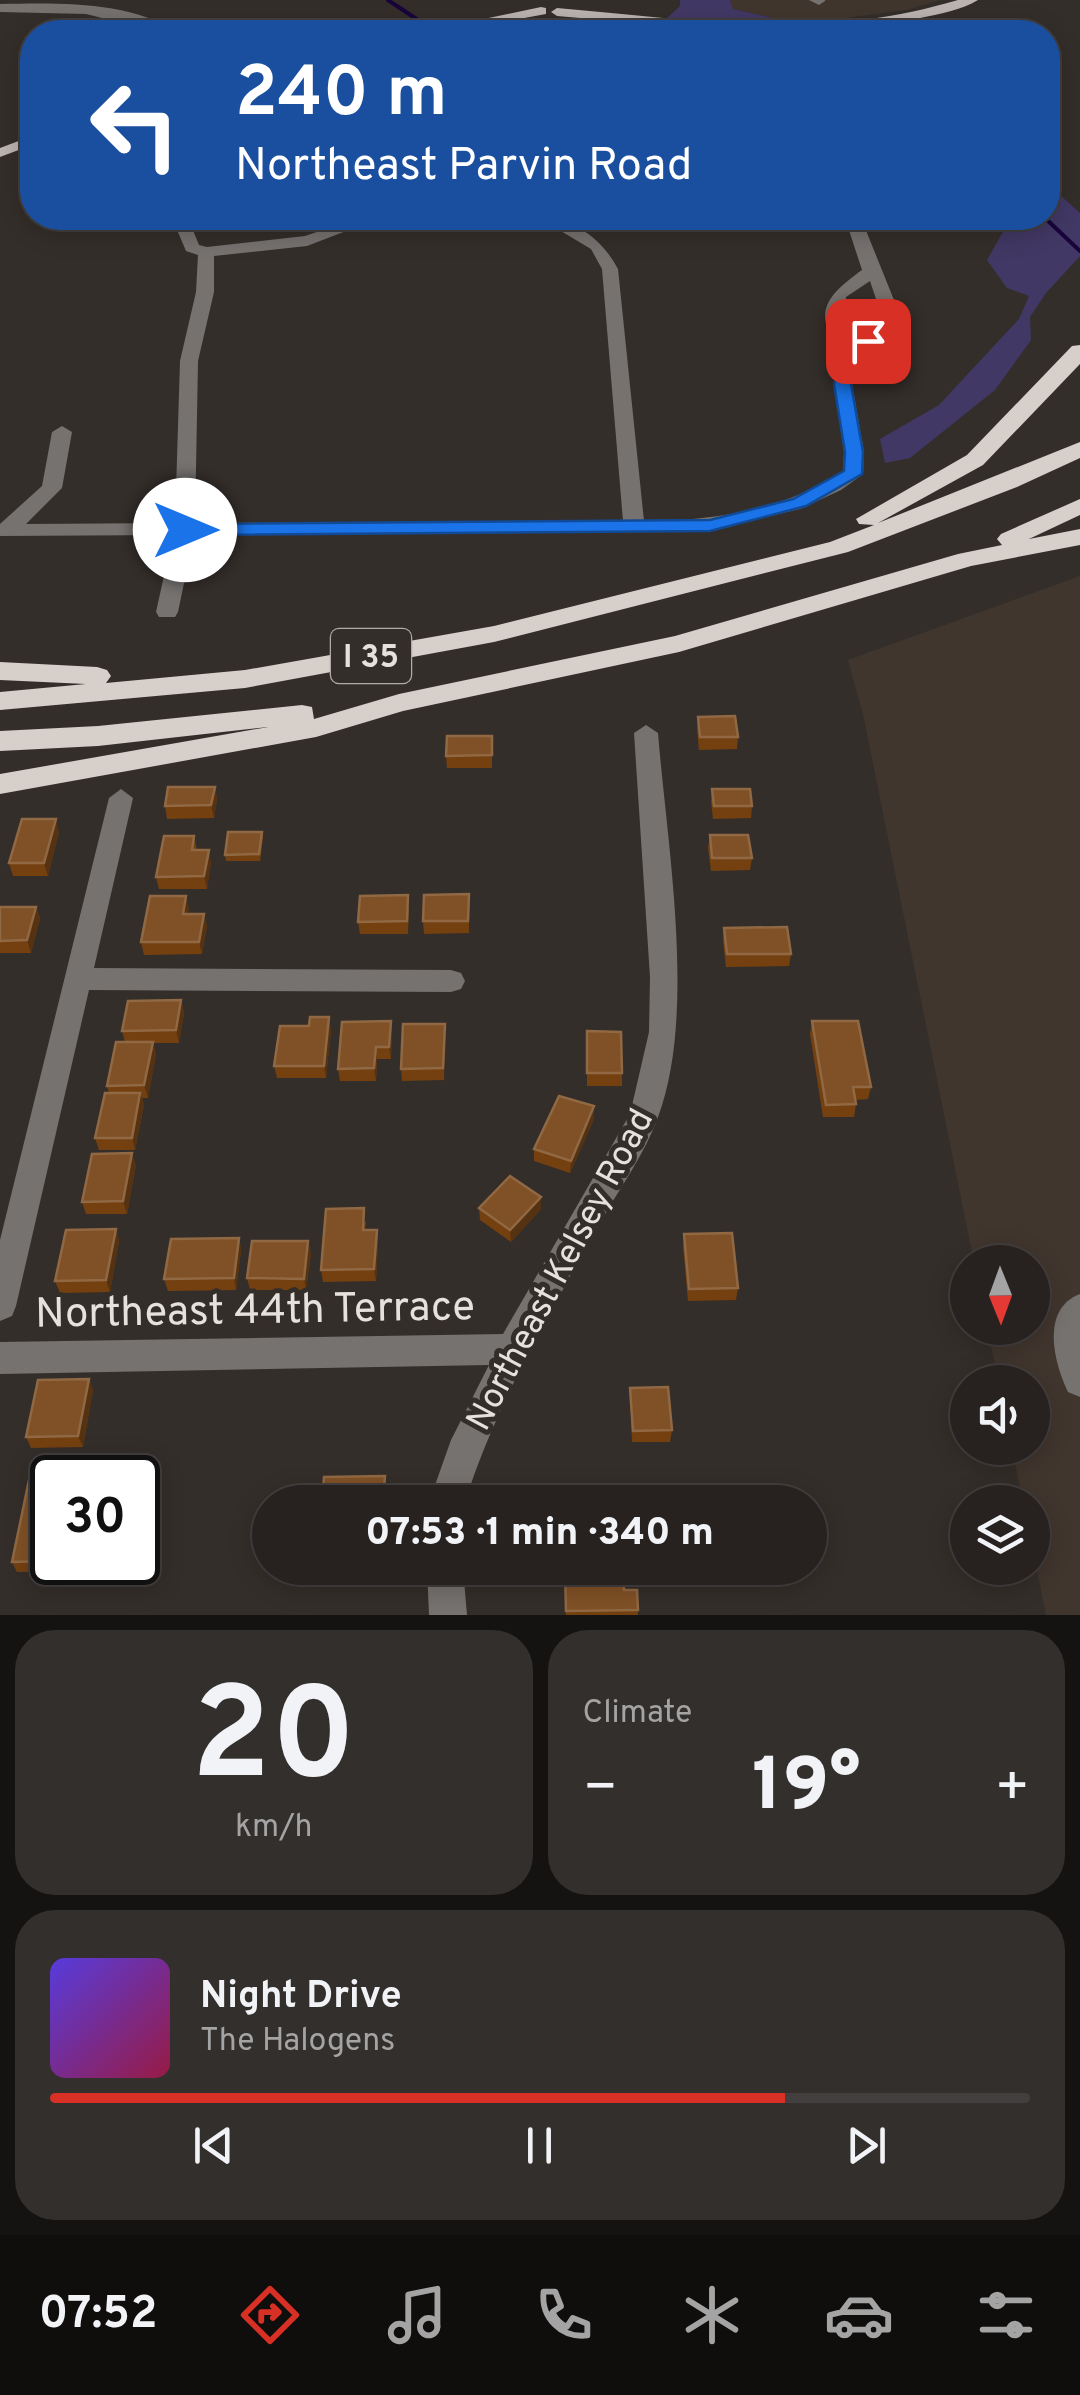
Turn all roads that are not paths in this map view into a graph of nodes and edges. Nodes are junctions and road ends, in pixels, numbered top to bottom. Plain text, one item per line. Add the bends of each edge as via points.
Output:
1 (972, 0) edge
2 (521, 1) edge
3 (583, 1) edge
4 (0, 8) edge
5 (541, 11) junction
6 (557, 12) junction
7 (620, 17) junction
8 (142, 20) edge
9 (482, 20) joint
10 (650, 20) edge
11 (902, 20) edge
12 (185, 230) edge
13 (338, 230) edge
14 (569, 230) edge
15 (857, 230) edge
16 (206, 252) junction
17 (871, 272) junction
18 (851, 350) junction
19 (1080, 351) edge
20 (62, 432) dead end
21 (1080, 448) edge
22 (1080, 506) edge
23 (634, 528) junction
24 (4, 530) edge
25 (185, 530) junction
26 (1080, 538) edge
27 (966, 559) junction
28 (736, 573) junction
29 (167, 612) dead end
30 (0, 672) edge
31 (245, 678) junction
32 (0, 701) edge
33 (399, 703) junction
34 (646, 733) dead end
35 (0, 741) edge
36 (0, 784) edge
37 (121, 798) dead end
38 (78, 979) junction
39 (451, 981) dead end
40 (0, 1306) edge
41 (1080, 1309) edge
42 (512, 1349) junction
43 (0, 1358) edge
44 (1080, 1381) edge
45 (452, 1485) edge
46 (446, 1585) edge
47 (448, 1615) edge

1 - 11 main road
2 - 5 main road
2 - 9 main road
3 - 6 main road
3 - 7 main road
4 - 8 street via 94,9
5 - 6 main road
5 - 9 main road
6 - 7 main road
7 - 10 main road
12 - 16 street via 192,248
13 - 16 street via 307,241
14 - 23 street via 598,246 610,268
15 - 17 street
16 - 25 street via 205,292 189,361
17 - 18 street via 888,305 868,341
17 - 18 street via 838,295 832,317 838,338
18 - 23 street via 842,384 852,474 800,502 710,526
19 - 28 highway via 975,460 879,514
20 - 24 street via 52,488
21 - 28 highway, I 35 via 839,547
22 - 27 highway, I 35
23 - 25 street
24 - 25 street
25 - 29 street
26 - 27 highway
27 - 33 highway, I 35 via 679,644
28 - 31 highway, I 35 via 494,634
30 - 31 highway
31 - 32 highway, I 35
33 - 35 highway, I 35
33 - 36 highway via 226,747
34 - 42 street, Northeast Kelsey Road via 664,977 656,1073 644,1116
37 - 38 street
38 - 39 street
38 - 40 street
41 - 44 street via 1072,1319 1071,1364
42 - 43 street, Northeast 44th Terrace
42 - 45 street, Northeast Kelsey Road
46 - 47 street

